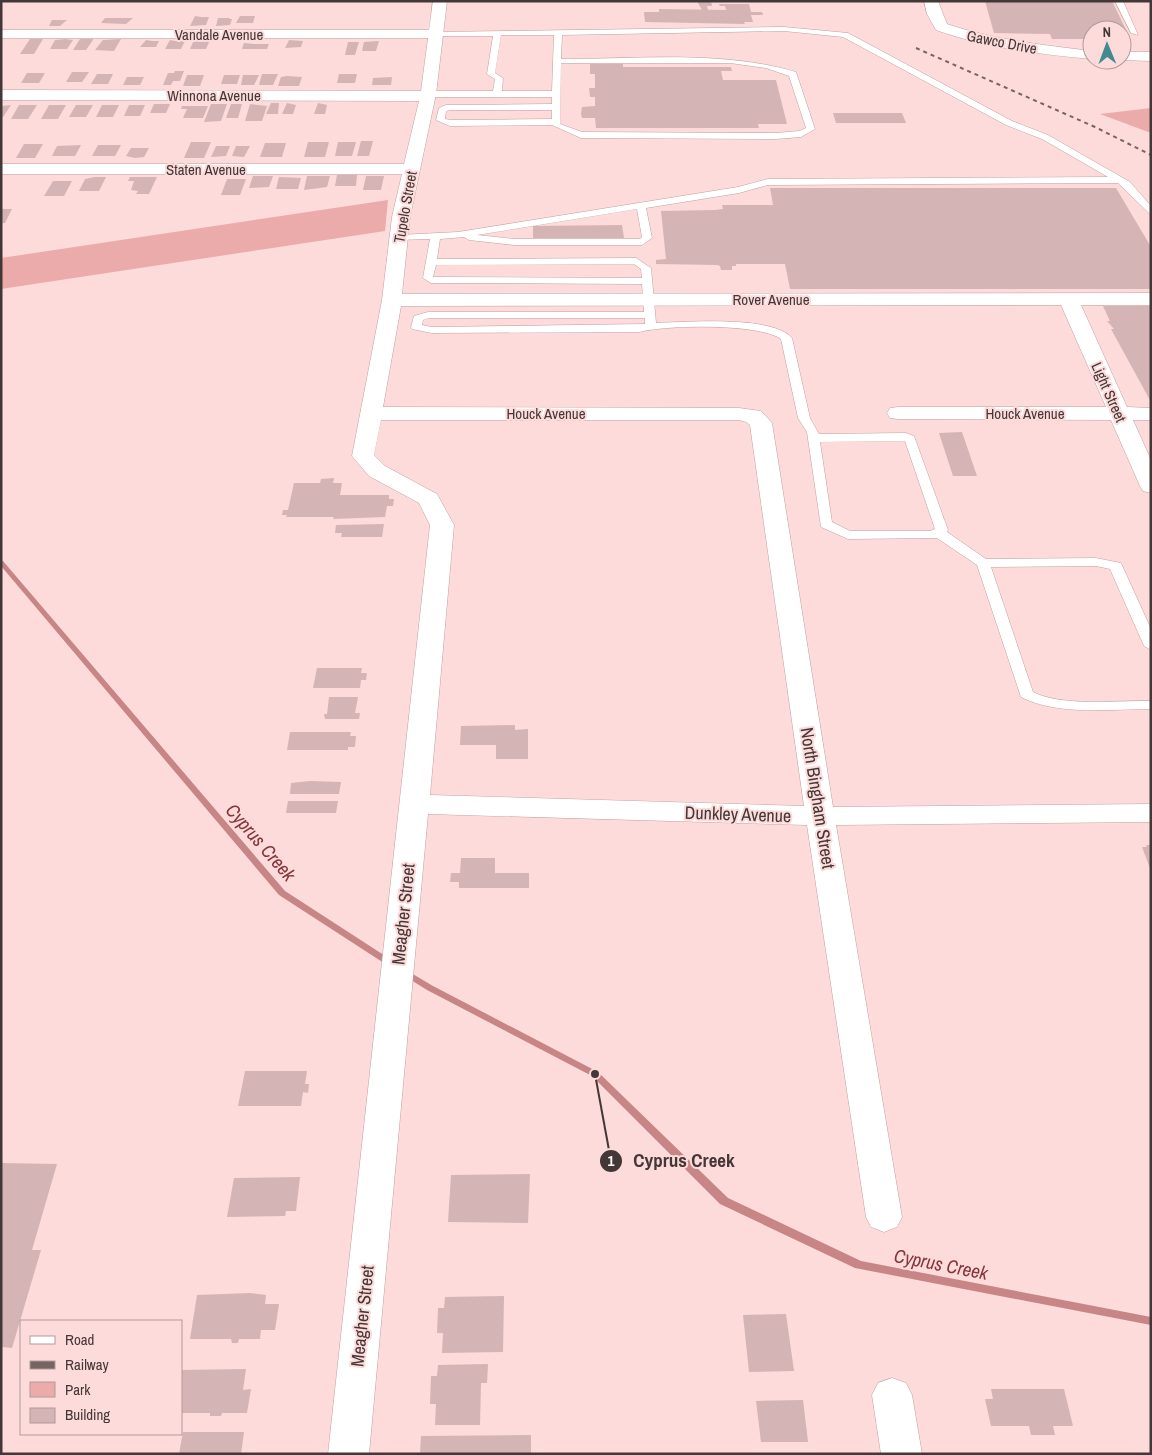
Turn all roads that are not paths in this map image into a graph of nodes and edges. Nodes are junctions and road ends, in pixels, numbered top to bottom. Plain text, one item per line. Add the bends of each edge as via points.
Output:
1 (440, 1) edge
2 (931, 1) edge
3 (1119, 1) edge
4 (558, 32) junction
5 (498, 33) junction
6 (1135, 33) dead end
7 (1, 34) edge
8 (436, 34) junction
9 (1082, 54) edge
10 (1132, 56) edge
11 (1151, 56) edge
12 (557, 61) junction
13 (497, 94) junction
14 (556, 94) junction
15 (1, 95) edge
16 (428, 95) junction
17 (556, 107) junction
18 (556, 122) junction
19 (1, 169) edge
20 (410, 169) junction
21 (1121, 180) junction
22 (641, 205) junction
23 (1151, 212) edge
24 (458, 235) junction
25 (436, 236) junction
26 (399, 238) junction
27 (431, 262) junction
28 (1068, 298) junction
29 (1151, 299) edge
30 (392, 300) junction
31 (649, 305) junction
32 (477, 307) junction
33 (372, 413) junction
34 (898, 413) dead end
35 (1117, 413) junction
36 (720, 414) joint
37 (1151, 414) edge
38 (814, 438) junction
39 (1151, 486) edge
40 (939, 533) junction
41 (983, 564) junction
42 (1151, 646) edge
43 (1151, 705) edge
44 (416, 804) junction
45 (1151, 812) edge
46 (820, 816) junction
47 (884, 1217) dead end
48 (892, 1395) dead end
49 (348, 1454) edge
50 (902, 1454) edge

1 - 8 street, Tupelo Street
2 - 9 street, Gawco Drive via 942,27 967,36 1034,50
3 - 6 lane
4 - 5 lane
4 - 12 lane
4 - 21 lane via 784,29 845,35 1009,123 1045,137
5 - 8 lane
5 - 13 lane via 491,74 499,78
7 - 8 street, Vandale Avenue
8 - 16 street, Tupelo Street
10 - 11 street
12 - 14 lane
12 - 18 lane via 730,61 785,70 794,74 810,129 801,134 776,136 581,135 558,128
13 - 14 lane
13 - 16 lane
14 - 17 lane
15 - 16 street, Winnona Avenue
16 - 20 street, Tupelo Street
17 - 18 lane
17 - 18 lane via 449,107 442,110 440,120
19 - 20 street, Staten Avenue
20 - 26 street, Tupelo Street
21 - 22 lane via 768,182 739,190
21 - 23 lane
22 - 24 lane
22 - 24 lane via 647,238 642,242 514,242
24 - 25 lane
25 - 26 lane
25 - 27 lane
26 - 30 street, Tupelo Street
27 - 31 lane via 428,278 440,281
27 - 31 lane via 636,261 646,268
28 - 29 street, Rover Avenue
28 - 31 street, Rover Avenue
28 - 35 street, Light Street
30 - 32 street, Rover Avenue
30 - 33 street, Tupelo Street
31 - 32 street, Rover Avenue
31 - 32 lane via 639,329 432,330 416,327 421,316
31 - 38 lane via 783,333 804,418
33 - 36 street, Houck Avenue
33 - 44 street, Meagher Street via 363,456 377,471 429,499 442,525
34 - 35 street, Houck Avenue
35 - 37 street, Houck Avenue
35 - 39 street, Light Street
36 - 46 street, North Bingham Street via 753,416 763,427
38 - 40 lane via 910,439 942,528
38 - 40 lane via 826,524 848,535
40 - 41 lane
41 - 42 lane via 1096,562 1116,566
41 - 43 lane via 1030,698 1066,704
44 - 46 street, Dunkley Avenue
44 - 49 street, Meagher Street via 401,921
45 - 46 street, Dunkley Avenue
46 - 47 street, North Bingham Street
48 - 50 street

